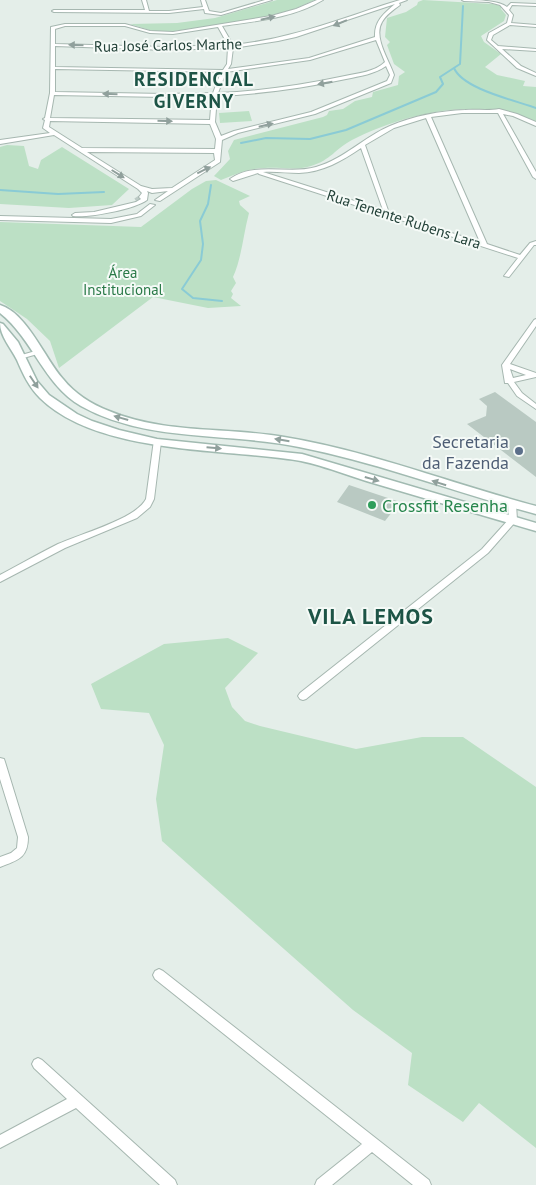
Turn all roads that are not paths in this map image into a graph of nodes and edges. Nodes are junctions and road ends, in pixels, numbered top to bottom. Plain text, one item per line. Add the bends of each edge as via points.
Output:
1 (144, 0) edge
2 (203, 0) edge
3 (270, 0) edge
4 (321, 0) edge
5 (404, 0) edge
6 (464, 0) edge
7 (503, 2) edge
8 (510, 4) edge
9 (536, 4) edge
10 (206, 8) junction
11 (377, 8) junction
12 (54, 11) dead end
13 (368, 11) junction
14 (388, 11) junction
15 (147, 12) junction
16 (381, 16) junction
17 (509, 24) junction
18 (220, 26) junction
19 (536, 26) edge
20 (378, 38) junction
21 (53, 45) junction
22 (360, 45) junction
23 (232, 46) junction
24 (381, 47) junction
25 (496, 47) junction
26 (517, 49) junction
27 (536, 50) edge
28 (505, 54) junction
29 (387, 63) junction
30 (54, 68) junction
31 (224, 70) junction
32 (367, 72) junction
33 (536, 74) edge
34 (391, 78) junction
35 (52, 92) junction
36 (214, 95) junction
37 (499, 112) junction
38 (428, 117) junction
39 (520, 117) junction
40 (46, 119) junction
41 (504, 120) junction
42 (212, 122) junction
43 (536, 124) edge
44 (53, 134) junction
45 (219, 139) junction
46 (0, 142) edge
47 (362, 144) junction
48 (110, 149) junction
49 (78, 150) junction
50 (217, 151) junction
51 (96, 160) junction
52 (258, 172) junction
53 (289, 172) junction
54 (536, 177) edge
55 (233, 179) dead end
56 (286, 181) junction
57 (184, 182) junction
58 (170, 189) junction
59 (143, 192) junction
60 (160, 198) dead end
61 (136, 201) tunnel mouth
62 (129, 204) junction
63 (152, 205) dead end
64 (114, 209) junction
65 (0, 212) edge
66 (387, 214) junction
67 (139, 215) junction
68 (0, 218) edge
69 (124, 219) junction
70 (536, 243) edge
71 (486, 246) junction
72 (521, 257) junction
73 (507, 276) dead end
74 (0, 308) edge
75 (536, 322) edge
76 (0, 326) edge
77 (39, 352) junction
78 (20, 357) junction
79 (506, 365) junction
80 (534, 375) edge
81 (508, 381) junction
82 (536, 407) edge
83 (184, 430) junction
84 (157, 442) junction
85 (180, 445) junction
86 (512, 504) junction
87 (536, 510) edge
88 (513, 520) junction
89 (536, 527) edge
90 (0, 579) edge
91 (303, 696) dead end
92 (0, 762) edge
93 (0, 862) edge
94 (159, 975) dead end
95 (38, 1064) dead end
96 (78, 1100) junction
97 (0, 1142) edge
98 (372, 1144) junction
99 (170, 1185) edge
100 (322, 1185) edge
101 (424, 1185) edge

1 - 15 street
2 - 10 street
3 - 10 street via 221,14 207,12
18 -> 4 street via 280,15
5 - 11 street, Rua José Carlos Marthe
5 - 14 street
6 - 7 street
7 - 8 street
7 - 8 street
8 - 9 street
8 - 17 street
10 - 15 street
11 - 13 street, Rua José Carlos Marthe
11 - 14 street
12 - 15 street
13 - 16 street via 368,14
13 -> 23 street, Rua José Carlos Marthe via 310,33
14 - 16 street
16 - 20 street via 376,30
17 - 19 street
17 - 25 street via 489,37
18 - 21 street via 157,34 129,25 55,27
18 - 23 street
20 - 22 street
20 - 24 street
23 -> 21 street, Rua José Carlos Marthe
21 - 30 street
22 - 24 street
22 - 31 street via 310,59
23 - 31 street via 229,64
24 - 29 street
25 - 26 street
25 - 28 street
26 - 27 street
26 - 28 street via 508,50
28 - 33 street via 519,67
29 - 32 street via 382,68
29 - 34 street
30 - 31 street
30 - 35 street
31 - 36 street
32 - 34 street
32 -> 36 street via 298,87
45 -> 34 street via 313,113 385,85
36 -> 35 street
35 - 40 street
36 - 42 street
37 - 38 street
37 - 39 street
37 - 41 street
38 - 47 street via 393,127
38 - 71 street
39 - 41 street
39 - 43 street
40 -> 42 street
40 - 44 street via 46,128
41 - 54 street
42 - 45 street
44 - 46 street
44 - 49 street
45 - 50 street
47 - 53 street via 332,163
47 - 66 street
48 - 49 street
48 - 50 street
48 - 51 street via 98,154
49 - 51 street
57 -> 50 street via 214,165 218,161
51 -> 59 street
52 - 53 street
52 - 55 street
52 - 56 street, Rua Tenente Rubens Lara
53 - 56 street
56 - 66 street, Rua Tenente Rubens Lara
57 - 58 street
57 - 60 street
58 - 59 street
58 - 67 street via 150,201
59 - 62 street via 144,200
61 - 62 street
62 - 64 street
63 - 67 street
64 - 65 street via 86,215
64 - 69 street via 125,214
66 - 71 street, Rua Tenente Rubens Lara
67 - 69 street
68 - 69 street
70 - 72 street
71 - 72 street, Rua Tenente Rubens Lara
72 - 73 street
74 - 77 main road via 19,324
75 - 79 street
76 - 78 main road
77 - 78 street
83 -> 77 main road via 144,424 86,404 56,381
78 -> 84 main road via 32,382 45,397 73,416 116,432
79 - 80 street
79 - 81 street
80 - 81 street
81 - 82 street via 519,396
83 - 85 main road
86 -> 83 main road via 333,451 284,440
84 - 85 main road
84 - 90 street via 150,499 143,509
85 -> 88 main road via 302,458
86 - 87 main road
86 - 88 street
88 - 89 main road
88 - 91 street via 485,551
92 - 93 street via 24,847 18,855
94 - 98 street
95 - 96 street
96 - 97 street
96 - 99 street
98 - 100 street
98 - 101 street

